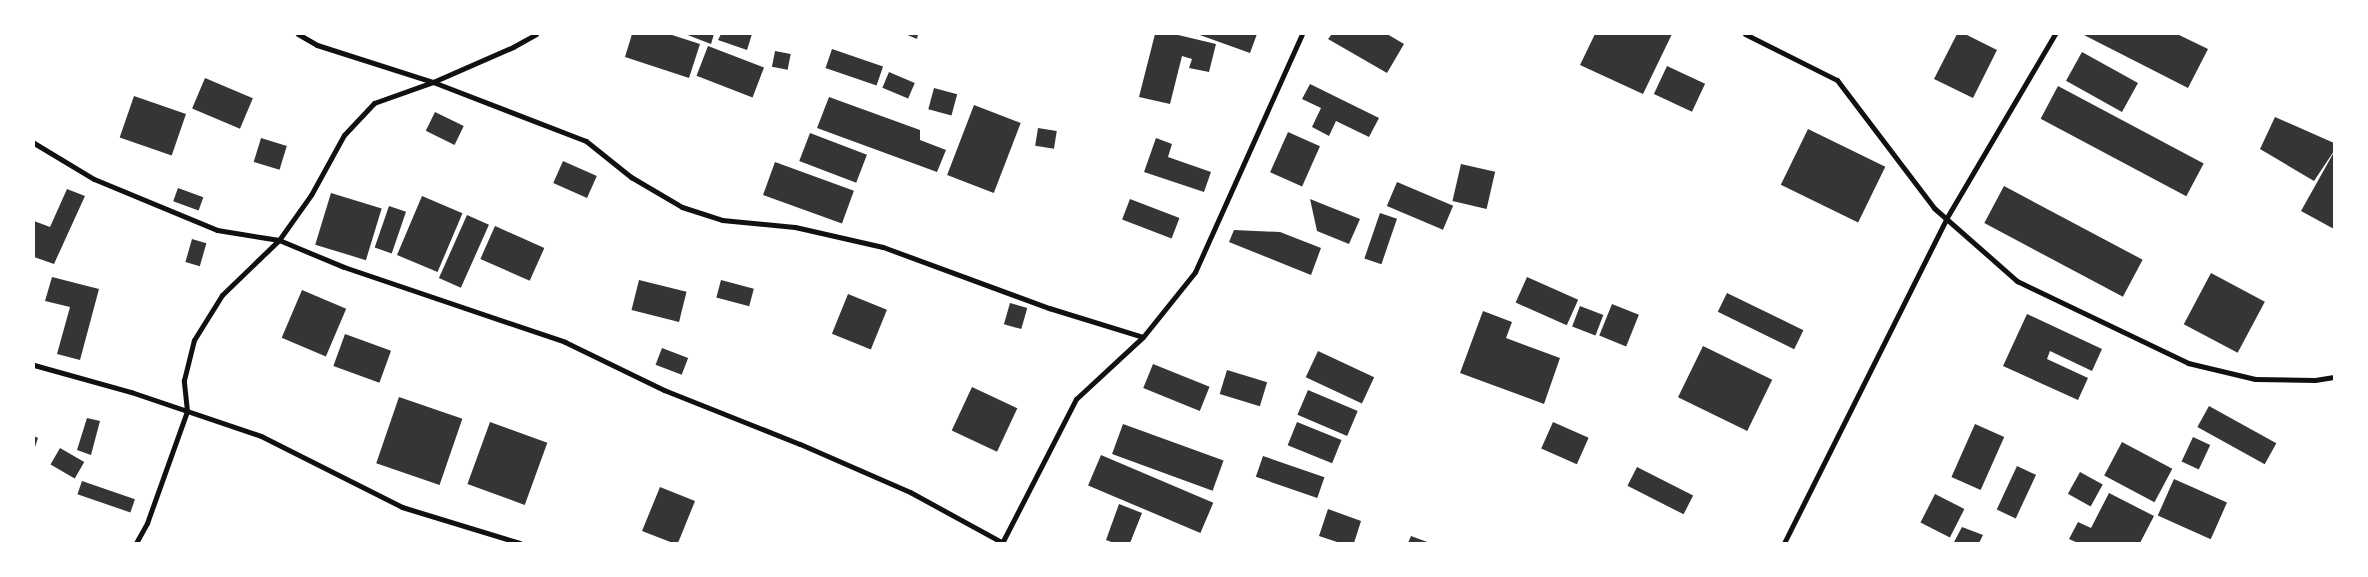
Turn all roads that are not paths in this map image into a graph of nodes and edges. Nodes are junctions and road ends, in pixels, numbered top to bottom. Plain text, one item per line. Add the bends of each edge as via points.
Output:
1 (298, 34) edge
2 (536, 34) edge
3 (1302, 34) edge
4 (1745, 34) edge
5 (2055, 34) edge
6 (433, 82) junction
7 (34, 143) edge
8 (1946, 219) junction
9 (279, 240) junction
10 (1143, 337) junction
11 (34, 365) edge
12 (2334, 378) edge
13 (187, 411) junction
14 (136, 543) edge
15 (520, 543) edge
16 (1003, 543) edge
17 (1784, 543) edge

1 - 6 street via 317,44
2 - 6 street
3 - 10 street via 1195,272
4 - 8 street via 1837,80 1934,208
5 - 8 street
6 - 9 street via 374,103 344,135 311,195
6 - 10 street via 586,141 631,177 682,207 722,220 795,227 883,247 1049,308
7 - 9 street via 94,179 217,230
8 - 12 street via 2017,281 2188,363 2255,379
8 - 17 street
9 - 13 street via 222,295 194,340 184,380
9 - 16 street via 344,267 565,342 664,390 910,492
10 - 16 street via 1076,398
11 - 13 street
13 - 14 street via 147,523
13 - 15 street via 261,436 402,507

